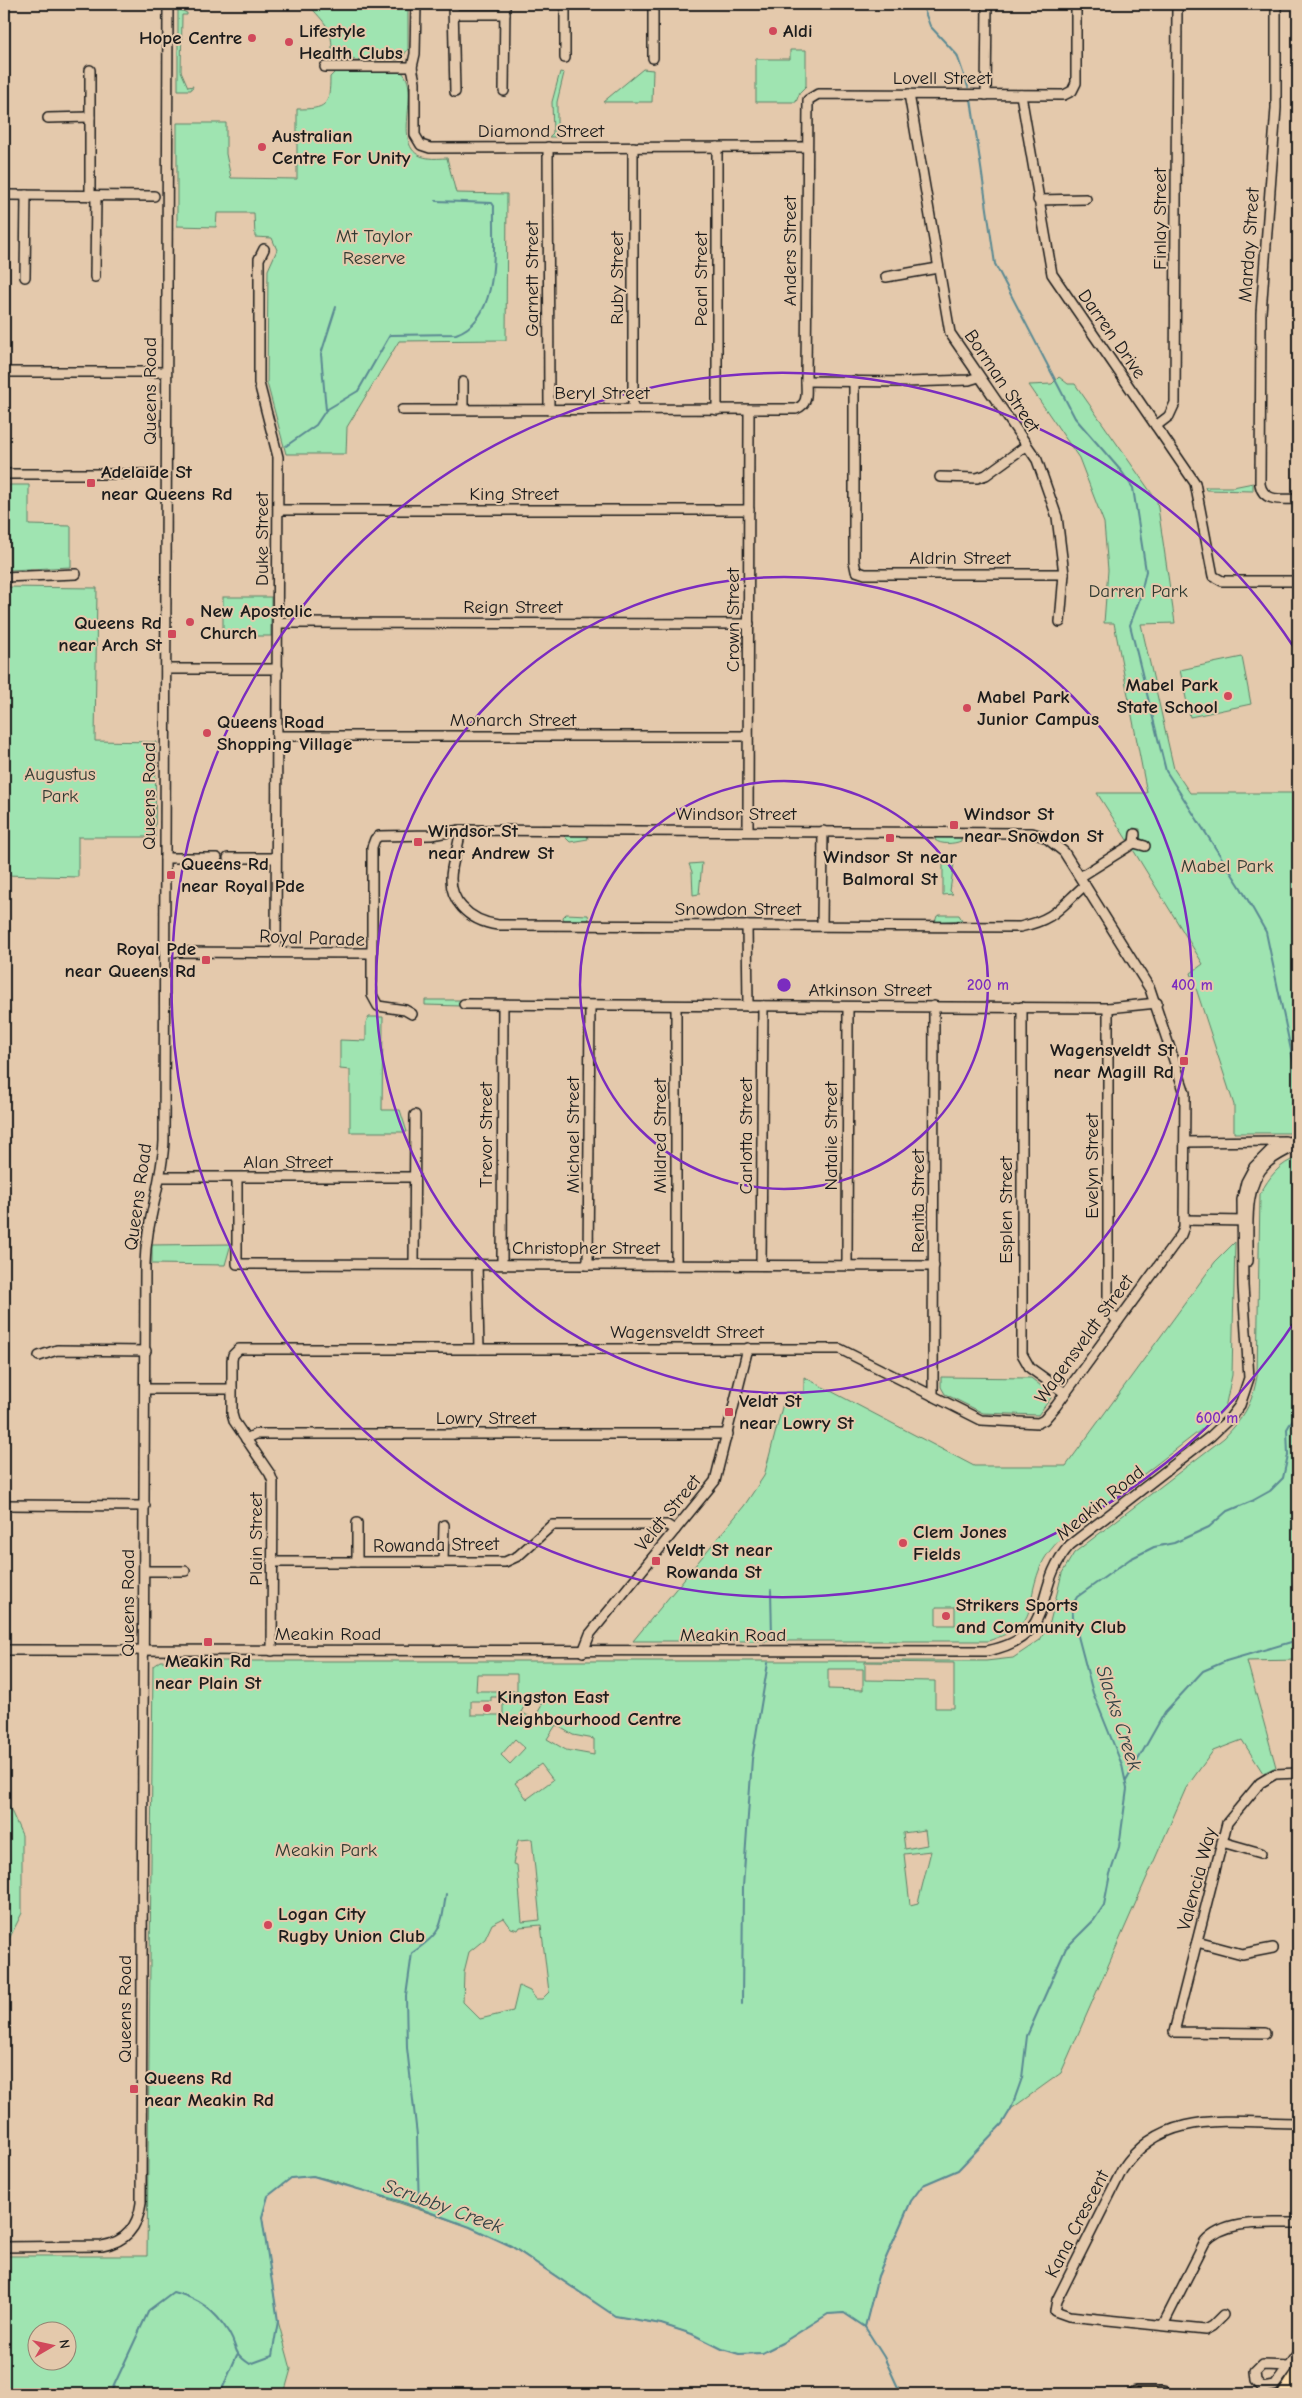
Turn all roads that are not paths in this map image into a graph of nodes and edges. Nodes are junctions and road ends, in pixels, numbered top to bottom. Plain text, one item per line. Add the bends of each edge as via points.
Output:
1 (168, 4) edge
2 (416, 4) edge
3 (454, 4) edge
4 (505, 4) edge
5 (565, 4) edge
6 (653, 4) edge
7 (987, 4) edge
8 (1076, 4) edge
9 (1177, 4) edge
10 (1276, 4) edge
11 (454, 14) junction
12 (505, 14) junction
13 (565, 58) dead end
14 (653, 58) dead end
15 (325, 67) dead end
16 (412, 67) junction
17 (90, 70) dead end
18 (504, 91) dead end
19 (454, 92) dead end
20 (909, 94) junction
21 (986, 95) junction
22 (1021, 95) junction
23 (812, 96) joint
24 (90, 117) junction
25 (48, 118) dead end
26 (548, 147) junction
27 (633, 147) junction
28 (717, 147) junction
29 (806, 148) junction
30 (4, 195) edge
31 (26, 195) junction
32 (93, 196) junction
33 (154, 196) dead end
34 (1086, 199) dead end
35 (1038, 200) junction
36 (264, 249) dead end
37 (938, 268) junction
38 (25, 277) dead end
39 (886, 277) dead end
40 (95, 278) dead end
41 (4, 372) edge
42 (166, 372) junction
43 (979, 377) junction
44 (806, 380) junction
45 (854, 381) junction
46 (463, 382) dead end
47 (802, 407) joint
48 (633, 409) junction
49 (402, 410) dead end
50 (463, 410) junction
51 (549, 410) junction
52 (717, 410) junction
53 (749, 410) junction
54 (1156, 426) junction
55 (1026, 446) junction
56 (4, 474) edge
57 (166, 474) junction
58 (940, 477) dead end
59 (1298, 498) edge
60 (279, 510) junction
61 (749, 510) junction
62 (76, 574) dead end
63 (1064, 574) junction
64 (4, 577) edge
65 (1298, 581) edge
66 (1060, 622) dead end
67 (278, 623) junction
68 (749, 624) junction
69 (166, 669) junction
70 (278, 669) junction
71 (277, 736) junction
72 (748, 736) junction
73 (460, 830) junction
74 (748, 831) junction
75 (823, 831) junction
76 (1145, 846) dead end
77 (165, 858) junction
78 (217, 858) dead end
79 (228, 858) dead end
80 (276, 858) junction
81 (1082, 881) junction
82 (822, 925) junction
83 (747, 926) junction
84 (164, 952) junction
85 (276, 952) junction
86 (372, 953) junction
87 (464, 1004) dead end
88 (1157, 1004) junction
89 (504, 1005) junction
90 (590, 1006) junction
91 (676, 1006) junction
92 (748, 1006) junction
93 (763, 1006) junction
94 (934, 1006) junction
95 (848, 1007) junction
96 (1022, 1007) junction
97 (1108, 1008) junction
98 (412, 1014) dead end
99 (415, 1115) dead end
100 (1185, 1142) junction
101 (1296, 1142) edge
102 (161, 1177) junction
103 (414, 1177) junction
104 (237, 1178) junction
105 (1185, 1220) junction
106 (1246, 1221) junction
107 (414, 1264) junction
108 (477, 1264) junction
109 (502, 1264) junction
110 (588, 1264) junction
111 (676, 1265) junction
112 (761, 1265) junction
113 (847, 1265) junction
114 (934, 1266) junction
115 (1118, 1321) junction
116 (748, 1348) junction
117 (479, 1349) junction
118 (146, 1350) junction
119 (237, 1350) joint
120 (39, 1356) dead end
121 (146, 1389) junction
122 (232, 1389) junction
123 (1065, 1393) junction
124 (933, 1396) junction
125 (728, 1434) junction
126 (246, 1439) junction
127 (5, 1505) dead end
128 (145, 1506) junction
129 (357, 1523) dead end
130 (444, 1525) dead end
131 (675, 1530) junction
132 (272, 1562) junction
133 (357, 1562) junction
134 (444, 1562) junction
135 (145, 1571) junction
136 (185, 1572) dead end
137 (4, 1650) edge
138 (145, 1651) junction
139 (272, 1651) junction
140 (583, 1652) junction
141 (1298, 1773) edge
142 (1222, 1842) junction
143 (1262, 1853) dead end
144 (1197, 1942) junction
145 (1273, 1948) dead end
146 (1265, 2033) dead end
147 (1298, 2123) edge
148 (1298, 2223) edge
149 (4, 2247) edge
150 (1223, 2315) dead end
151 (1163, 2325) junction
152 (1298, 2353) edge
153 (1293, 2369) edge
154 (1136, 2394) edge
155 (1164, 2394) edge
156 (1284, 2394) edge

1 - 42 street, Queens Road
2 - 16 street, Diamond Street
3 - 11 street
4 - 12 street
5 - 13 street
6 - 14 street
7 - 21 street
8 - 22 street, Lovell Street via 1076,83 1072,92 1064,95
9 - 54 street, Finlay Street via 1175,403 1169,416
10 - 59 street, Marday Street via 1276,108 1261,313 1261,488 1268,497
11 - 12 street
11 - 19 street
12 - 18 street
15 - 16 street
16 - 26 street, Diamond Street via 415,135 421,146
17 - 24 street
20 - 21 street, Lovell Street
20 - 23 street, Lovell Street
20 - 37 street, Borman Street
21 - 22 street, Lovell Street
22 - 35 street, Darren Drive
23 - 29 street, Anders Street via 806,108
24 - 25 street
24 - 32 street
26 - 27 street, Diamond Street
26 - 51 street, Garnett Street
27 - 28 street, Diamond Street
27 - 48 street, Ruby Street
28 - 29 street, Diamond Street
28 - 52 street, Pearl Street
29 - 44 street, Anders Street
30 - 31 street
31 - 32 street
31 - 38 street
32 - 33 street
32 - 40 street
34 - 35 street
35 - 54 street, Darren Drive via 1052,274
36 - 60 street, Duke Street via 259,259 259,382 277,448
37 - 39 street
37 - 43 street, Borman Street via 950,333
41 - 42 street
42 - 57 street, Queens Road
43 - 45 street via 969,380
43 - 55 street, Borman Street
44 - 45 street
44 - 47 street, Anders Street via 806,402
45 - 63 street, Aldrin Street via 856,571 865,574
46 - 50 street
47 - 53 street, Beryl Street via 796,410
48 - 51 street, Beryl Street
48 - 52 street, Beryl Street
49 - 50 street, Beryl Street
50 - 51 street, Beryl Street
52 - 53 street, Beryl Street
53 - 61 street, Crown Street
54 - 65 street, Darren Drive via 1198,489 1213,576 1222,581
55 - 58 street via 986,475 977,478
55 - 63 street, Borman Street via 1037,460 1057,516
56 - 57 street
57 - 69 street, Queens Road
60 - 61 street, King Street
60 - 67 street, Duke Street
61 - 68 street, Crown Street
62 - 64 street
63 - 66 street, Borman Street
67 - 68 street, Reign Street
67 - 70 street, Duke Street
68 - 72 street, Crown Street
69 - 70 street
69 - 77 street, Queens Road
70 - 71 street, Duke Street
71 - 72 street, Monarch Street
71 - 80 street, Duke Street
72 - 74 street, Crown Street
73 - 74 street, Windsor Street
73 - 83 street, Snowdon Street via 452,868 452,889 467,913 486,923
73 - 86 street, Windsor Street via 431,835 386,835 375,839 372,847
74 - 75 street, Windsor Street
75 - 81 street, Windsor Street via 1032,833 1056,844
75 - 82 street
76 - 81 street, Snowdon Street via 1135,838
77 - 78 street
77 - 84 street, Queens Road
79 - 80 street
80 - 85 street, Duke Street
81 - 82 street, Snowdon Street via 1058,913 1048,920 1020,927
81 - 88 street, Wagensveldt Street
82 - 83 street, Snowdon Street
83 - 92 street
84 - 85 street, Royal Parade
84 - 102 street, Queens Road via 164,1141
85 - 86 street, Royal Parade
86 - 98 street, Royal Parade via 374,1002 384,1008
87 - 89 street, Atkinson Street
88 - 97 street, Atkinson Street
88 - 100 street, Wagensveldt Street via 1184,1086
89 - 90 street, Atkinson Street
89 - 109 street, Trevor Street
90 - 91 street, Atkinson Street
90 - 110 street, Michael Street
91 - 92 street, Atkinson Street
91 - 111 street, Mildred Street
92 - 93 street, Atkinson Street
93 - 95 street, Atkinson Street
93 - 112 street, Carlotta Street
94 - 95 street, Atkinson Street
94 - 96 street, Atkinson Street
94 - 114 street, Renita Street
95 - 113 street, Natalie Street
96 - 97 street, Atkinson Street
96 - 123 street, Esplen Street via 1022,1354 1030,1368
97 - 115 street, Evelyn Street via 1108,1306
99 - 103 street
100 - 101 street
100 - 105 street, Wagensveldt Street
101 - 106 street, Meakin Road via 1271,1150 1254,1167 1244,1190
102 - 104 street, Alan Street
102 - 118 street, Queens Road via 145,1245
103 - 104 street, Alan Street
103 - 107 street
104 - 107 street, Christopher Street via 237,1264
105 - 106 street
105 - 115 street, Wagensveldt Street via 1181,1235
106 - 140 street, Meakin Road via 1244,1299 1249,1378 1240,1405 1211,1436 1070,1545 1052,1571 1042,1612 1033,1629 1022,1640 1009,1647 987,1651
107 - 108 street, Christopher Street
108 - 109 street, Christopher Street
108 - 117 street
109 - 110 street, Christopher Street
110 - 111 street, Christopher Street
111 - 112 street, Christopher Street
112 - 113 street, Christopher Street
113 - 114 street, Christopher Street
114 - 124 street, Renita Street
115 - 123 street, Wagensveldt Street
116 - 117 street, Wagensveldt Street
116 - 124 street, Wagensveldt Street via 840,1349
116 - 125 street, Veldt Street
117 - 119 street, Wagensveldt Street
118 - 120 street via 57,1350
118 - 121 street, Queens Road
119 - 122 street, Plain Street via 232,1360
121 - 122 street
121 - 128 street, Queens Road
122 - 126 street, Plain Street via 232,1414
123 - 124 street, Wagensveldt Street via 1047,1418 1038,1423 987,1422
125 - 126 street, Lowry Street via 256,1434
125 - 131 street, Veldt Street via 715,1481
126 - 132 street, Plain Street via 273,1482
127 - 128 street
128 - 135 street, Queens Road
129 - 133 street
130 - 134 street
131 - 134 street, Rowanda Street via 667,1525 552,1526 513,1560
131 - 140 street, Veldt Street via 590,1634
132 - 133 street, Rowanda Street
132 - 139 street, Plain Street
133 - 134 street, Rowanda Street
135 - 136 street
135 - 138 street, Queens Road
137 - 138 street, Meakin Road
138 - 139 street, Meakin Road
138 - 149 street, Queens Road via 139,2216 131,2232 113,2244
139 - 140 street, Meakin Road
141 - 142 street, Valencia Way via 1275,1774 1260,1782 1227,1823
142 - 143 street
142 - 144 street, Valencia Way
144 - 145 street via 1242,1954
144 - 146 street, Valencia Way via 1174,2032
147 - 151 street, Kana Crescent via 1186,2124 1149,2139 1133,2152 1057,2300 1055,2311 1068,2316
148 - 151 street via 1233,2226 1213,2234 1205,2242
150 - 151 street, Kana Crescent via 1205,2330
152 - 153 street
153 - 156 main road
154 - 155 highway

